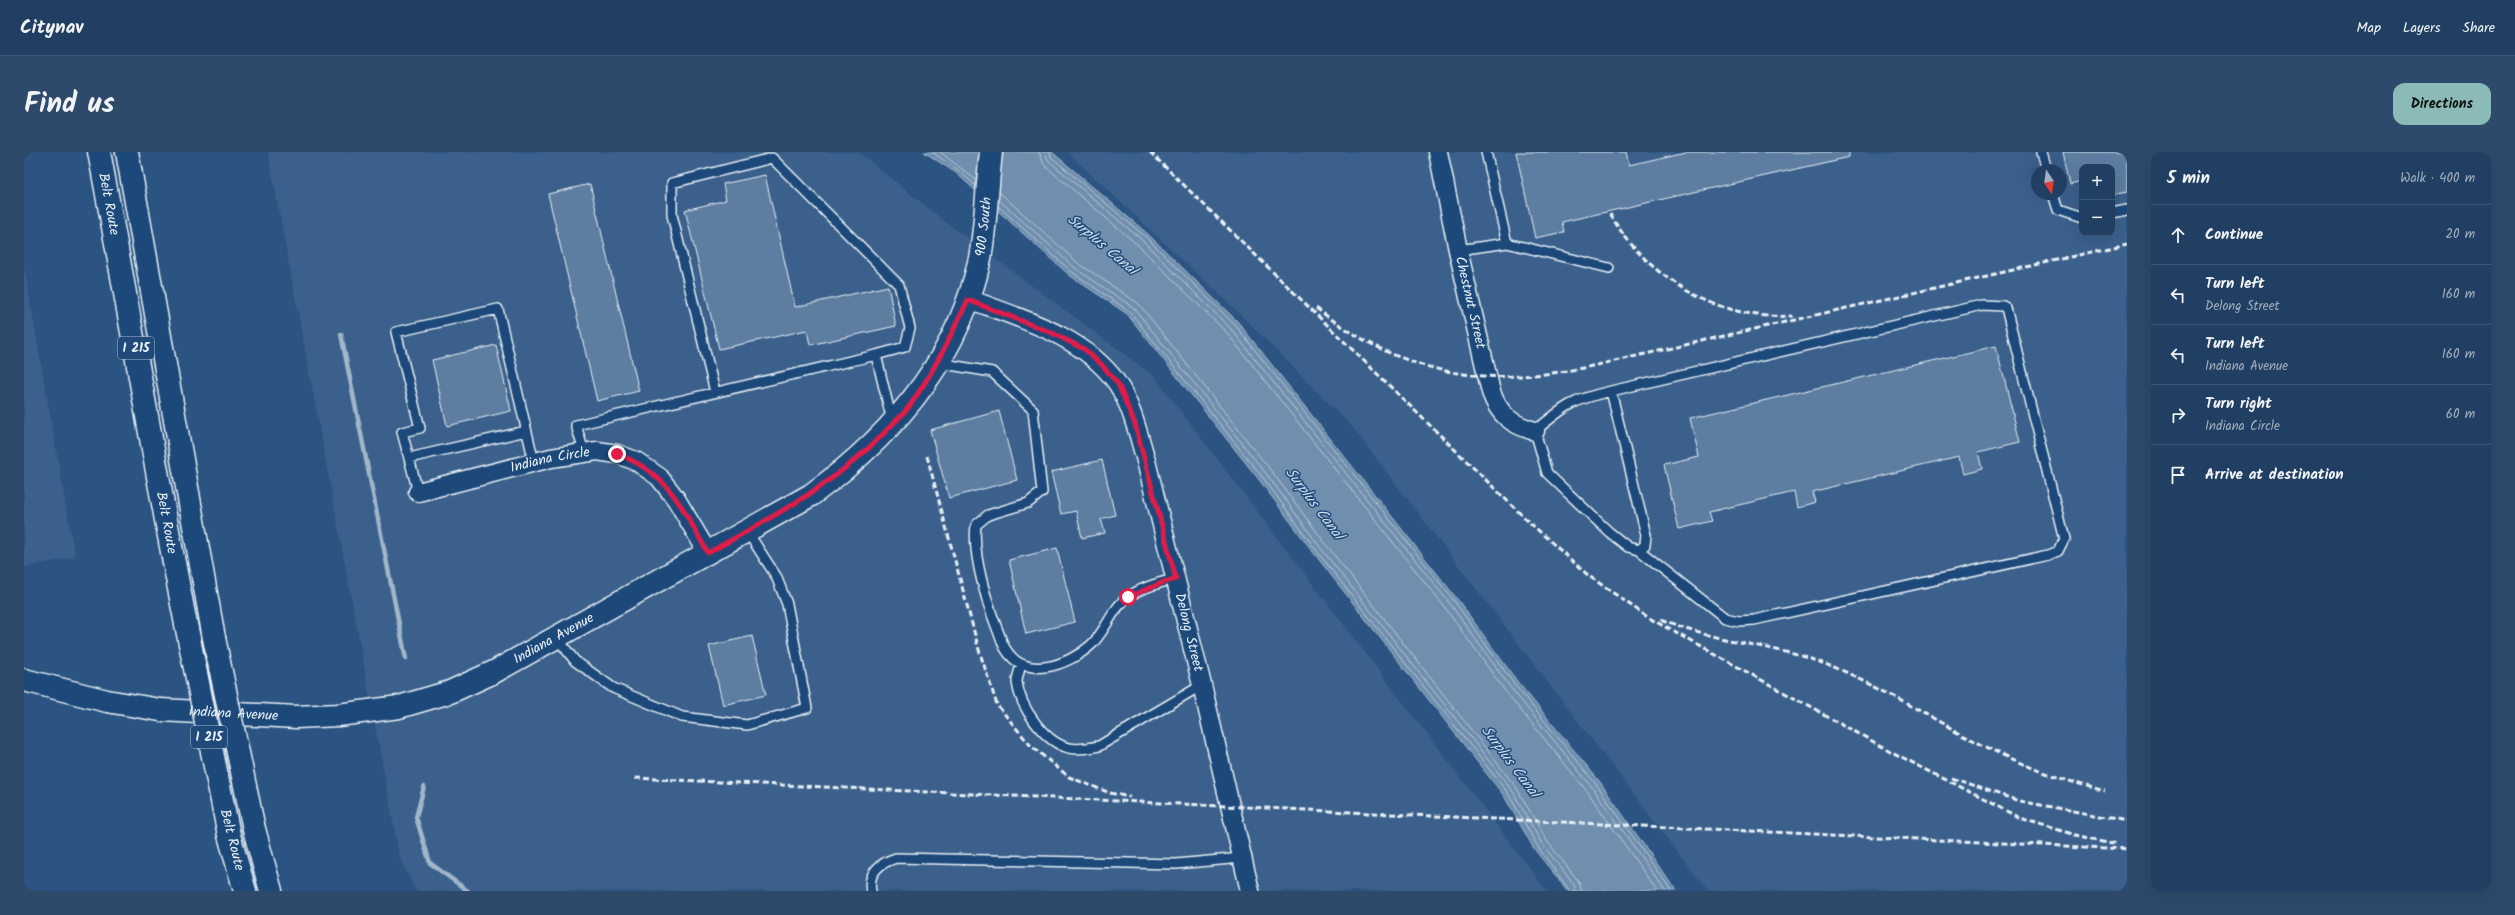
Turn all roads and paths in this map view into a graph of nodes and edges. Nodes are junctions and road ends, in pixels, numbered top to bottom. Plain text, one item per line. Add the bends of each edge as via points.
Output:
1 (99, 152) edge
2 (127, 152) edge
3 (991, 152) edge
4 (1438, 152) edge
5 (1486, 152) edge
6 (2041, 152) edge
7 (2044, 164) edge
8 (2055, 200) edge
9 (2127, 210) edge
10 (2115, 212) edge
11 (2079, 217) edge
12 (1507, 243) junction
13 (1458, 250) junction
14 (1609, 268) dead end
15 (968, 300) junction
16 (876, 355) junction
17 (938, 363) junction
18 (1611, 391) junction
19 (715, 392) junction
20 (893, 424) junction
21 (526, 431) junction
22 (1535, 432) junction
23 (584, 452) junction
24 (408, 458) junction
25 (534, 462) junction
26 (418, 492) joint
27 (747, 531) junction
28 (1639, 550) junction
29 (708, 553) junction
30 (1176, 579) junction
31 (557, 638) junction
32 (1021, 664) junction
33 (24, 680) edge
34 (1202, 685) junction
35 (1242, 858) junction
36 (244, 891) edge
37 (271, 891) edge
38 (870, 891) edge
39 (1250, 891) edge

1 - 36 main road, Belt Route / I 215, bridge via 145,393 170,544 229,835
2 - 37 main road, Belt Route / I 215, bridge via 214,638 254,829
3 - 15 main road, 900 South via 980,257
4 - 13 street, Chestnut Street
5 - 12 lane
6 - 7 lane
8 - 11 lane via 2058,210
9 - 10 lane
12 - 13 lane
12 - 14 lane
13 - 22 street, Chestnut Street via 1494,402 1509,421 1518,427
15 - 17 main road, Indiana Avenue
15 - 30 street, Delong Street via 1050,332 1084,349 1118,384 1139,437
16 - 19 lane
16 - 19 lane via 905,347 910,328 899,285 772,158 672,183 672,215
16 - 20 lane
17 - 20 main road, Indiana Avenue via 907,409
17 - 32 lane via 992,372 1033,410 1042,492 1028,503 988,515 976,525 974,541 992,615 1005,649
18 - 22 lane via 1568,404
18 - 28 lane via 1646,535 1645,545
18 - 28 lane via 1982,305 2003,306 2006,308 2064,539 2058,551 2048,555 1754,620 1739,621 1725,618
19 - 23 lane via 576,425
20 - 27 main road, Indiana Avenue via 845,470 811,495
21 - 24 lane
21 - 24 lane via 498,309 396,332 420,428 402,432
21 - 25 lane
22 - 28 lane via 1547,472 1609,532 1628,547
23 - 25 street, Indiana Circle
23 - 29 street, Indiana Circle via 617,454 636,461 659,477 676,499
24 - 26 lane
25 - 26 street, Indiana Circle
27 - 29 main road, Indiana Avenue
27 - 31 lane via 776,576 787,604 807,708 747,725 682,717 613,688 575,661
29 - 31 main road, Indiana Avenue
30 - 32 lane via 1128,597 1092,644 1068,661 1043,668
30 - 34 street, Delong Street
31 - 33 main road, Indiana Avenue via 450,692 399,707 338,715 296,717 160,710 107,701
32 - 34 lane via 1017,681 1022,700 1035,722 1052,740 1068,748 1085,749 1099,746
34 - 35 street, Delong Street
35 - 38 lane via 1176,864 896,858 884,862 874,871 869,884
35 - 39 street, Delong Street

